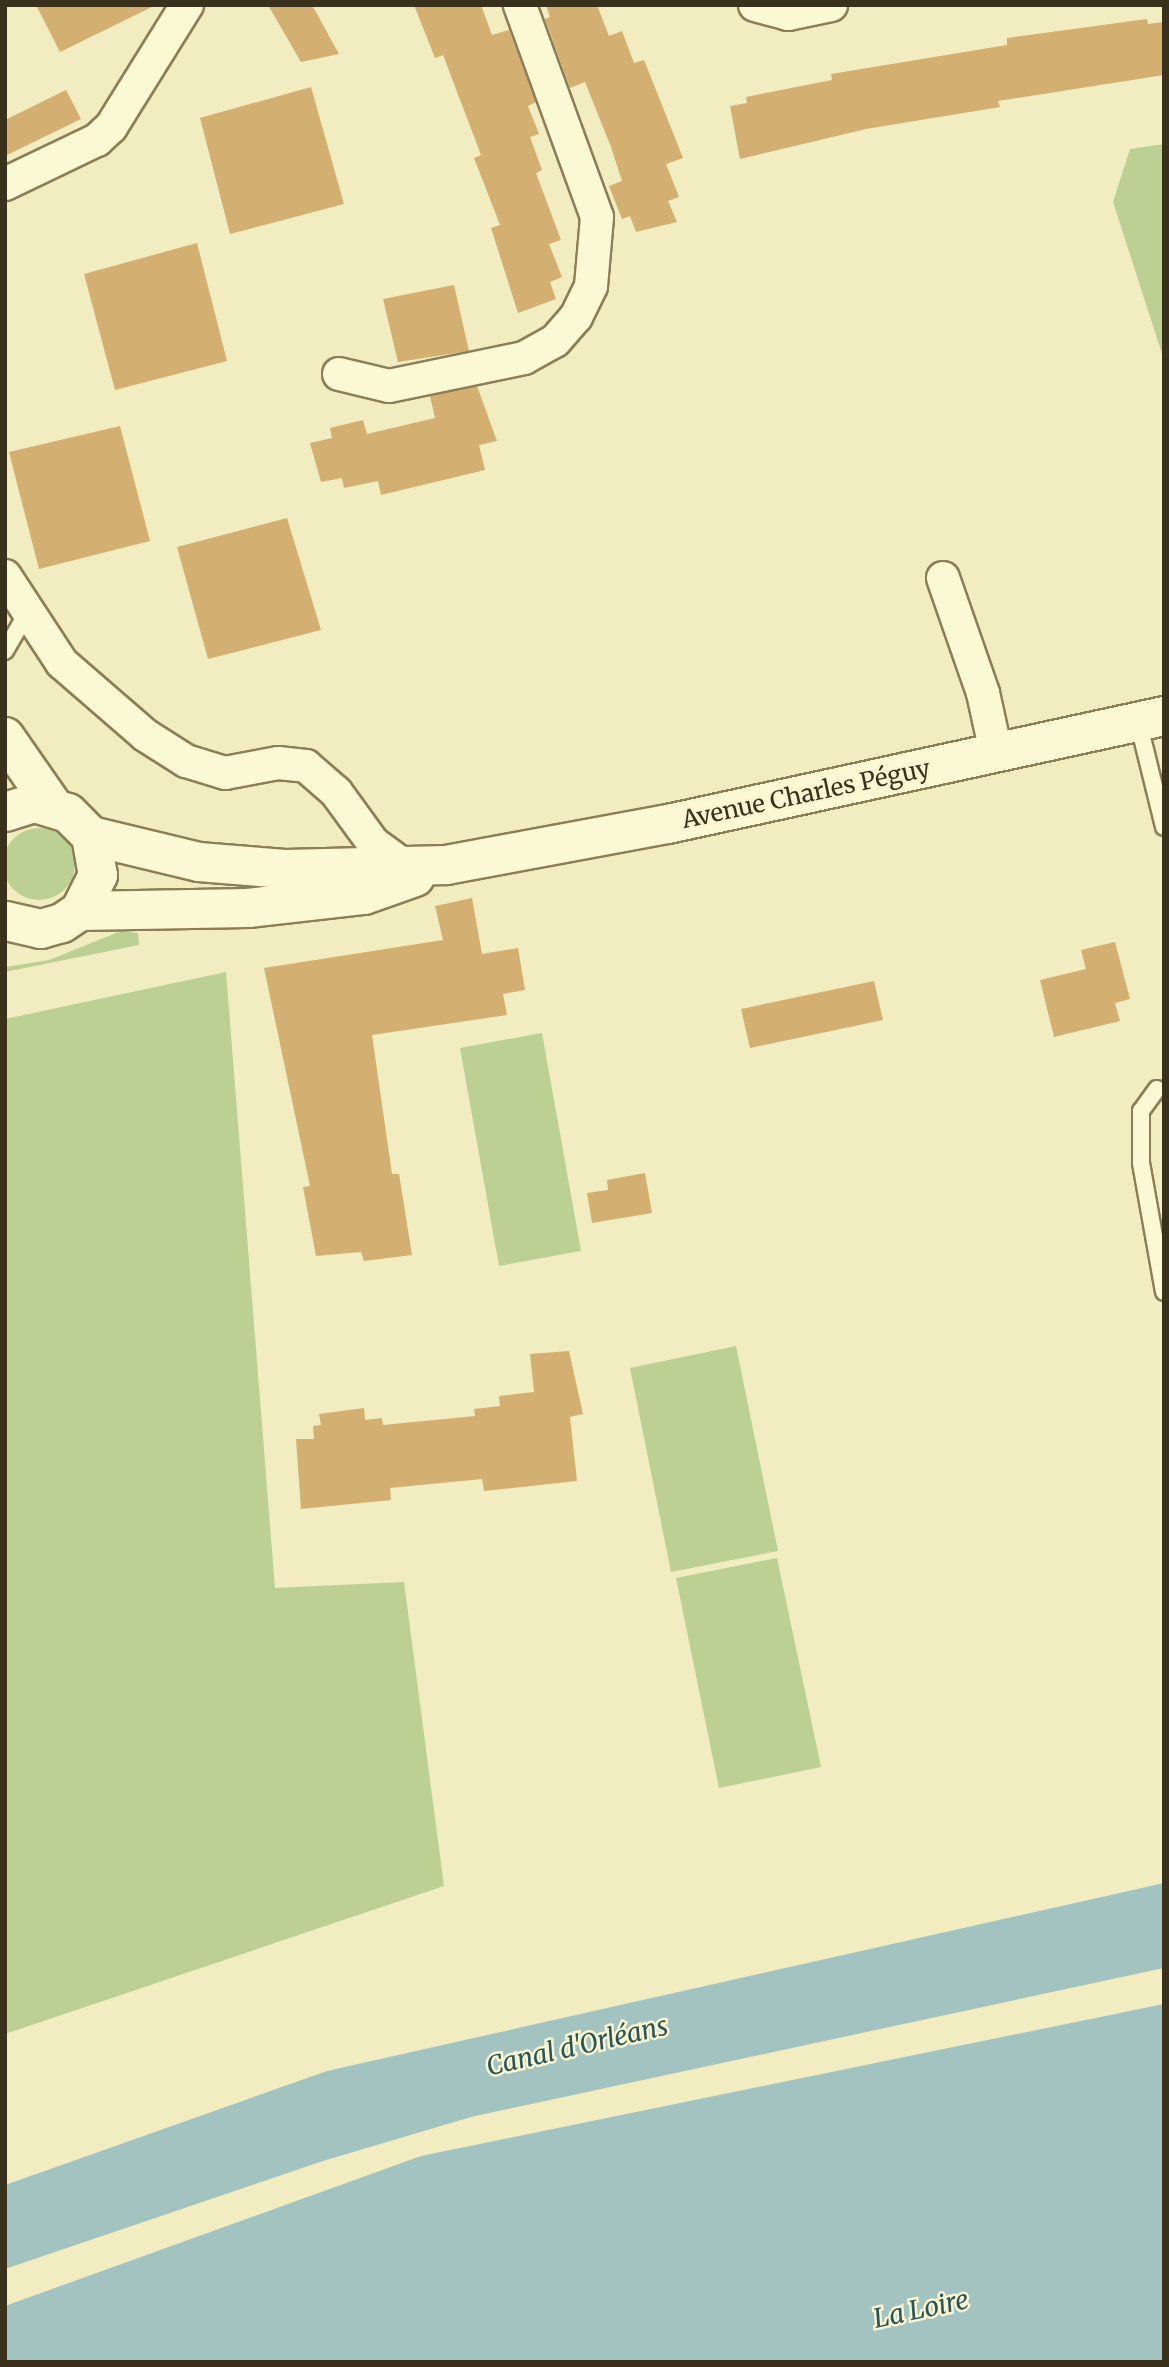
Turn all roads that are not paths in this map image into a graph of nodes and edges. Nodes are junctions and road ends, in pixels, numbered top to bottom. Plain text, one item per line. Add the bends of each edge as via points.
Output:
1 (187, 5) edge
2 (520, 5) edge
3 (755, 5) edge
4 (831, 5) edge
5 (5, 184) edge
6 (339, 374) dead end
7 (5, 576) edge
8 (943, 578) dead end
9 (27, 612) junction
10 (5, 651) edge
11 (1151, 718) edge
12 (5, 737) edge
13 (996, 752) junction
14 (53, 806) junction
15 (5, 812) edge
16 (1164, 827) edge
17 (91, 836) junction
18 (446, 865) junction
19 (406, 867) junction
20 (80, 911) junction
21 (10, 929) edge
22 (1157, 1089) dead end
23 (1161, 1263) edge
24 (1164, 1293) edge

1 - 5 street via 111,127 97,140
2 - 6 street via 597,217 591,286 576,317 555,341 524,358 389,386
3 - 4 street via 788,14
7 - 9 street
8 - 13 street via 983,693
9 - 10 lane
9 - 19 street via 62,663 145,735 186,761 225,773 278,763 306,766 336,792 373,843
11 - 13 main road, Avenue Charles Péguy
11 - 16 lane
12 - 14 main road
13 - 18 main road, Avenue Charles Péguy via 667,824
14 - 15 main road via 35,803
14 - 17 main road via 81,823
17 - 19 main road, Avenue Charles Péguy via 211,863 285,869
17 - 20 main road via 98,875
18 - 19 main road, Avenue Charles Péguy
18 - 20 main road, Avenue Charles Péguy via 363,895 248,908
20 - 21 main road via 41,929
22 - 23 lane via 1141,1111 1141,1163
23 - 24 lane

